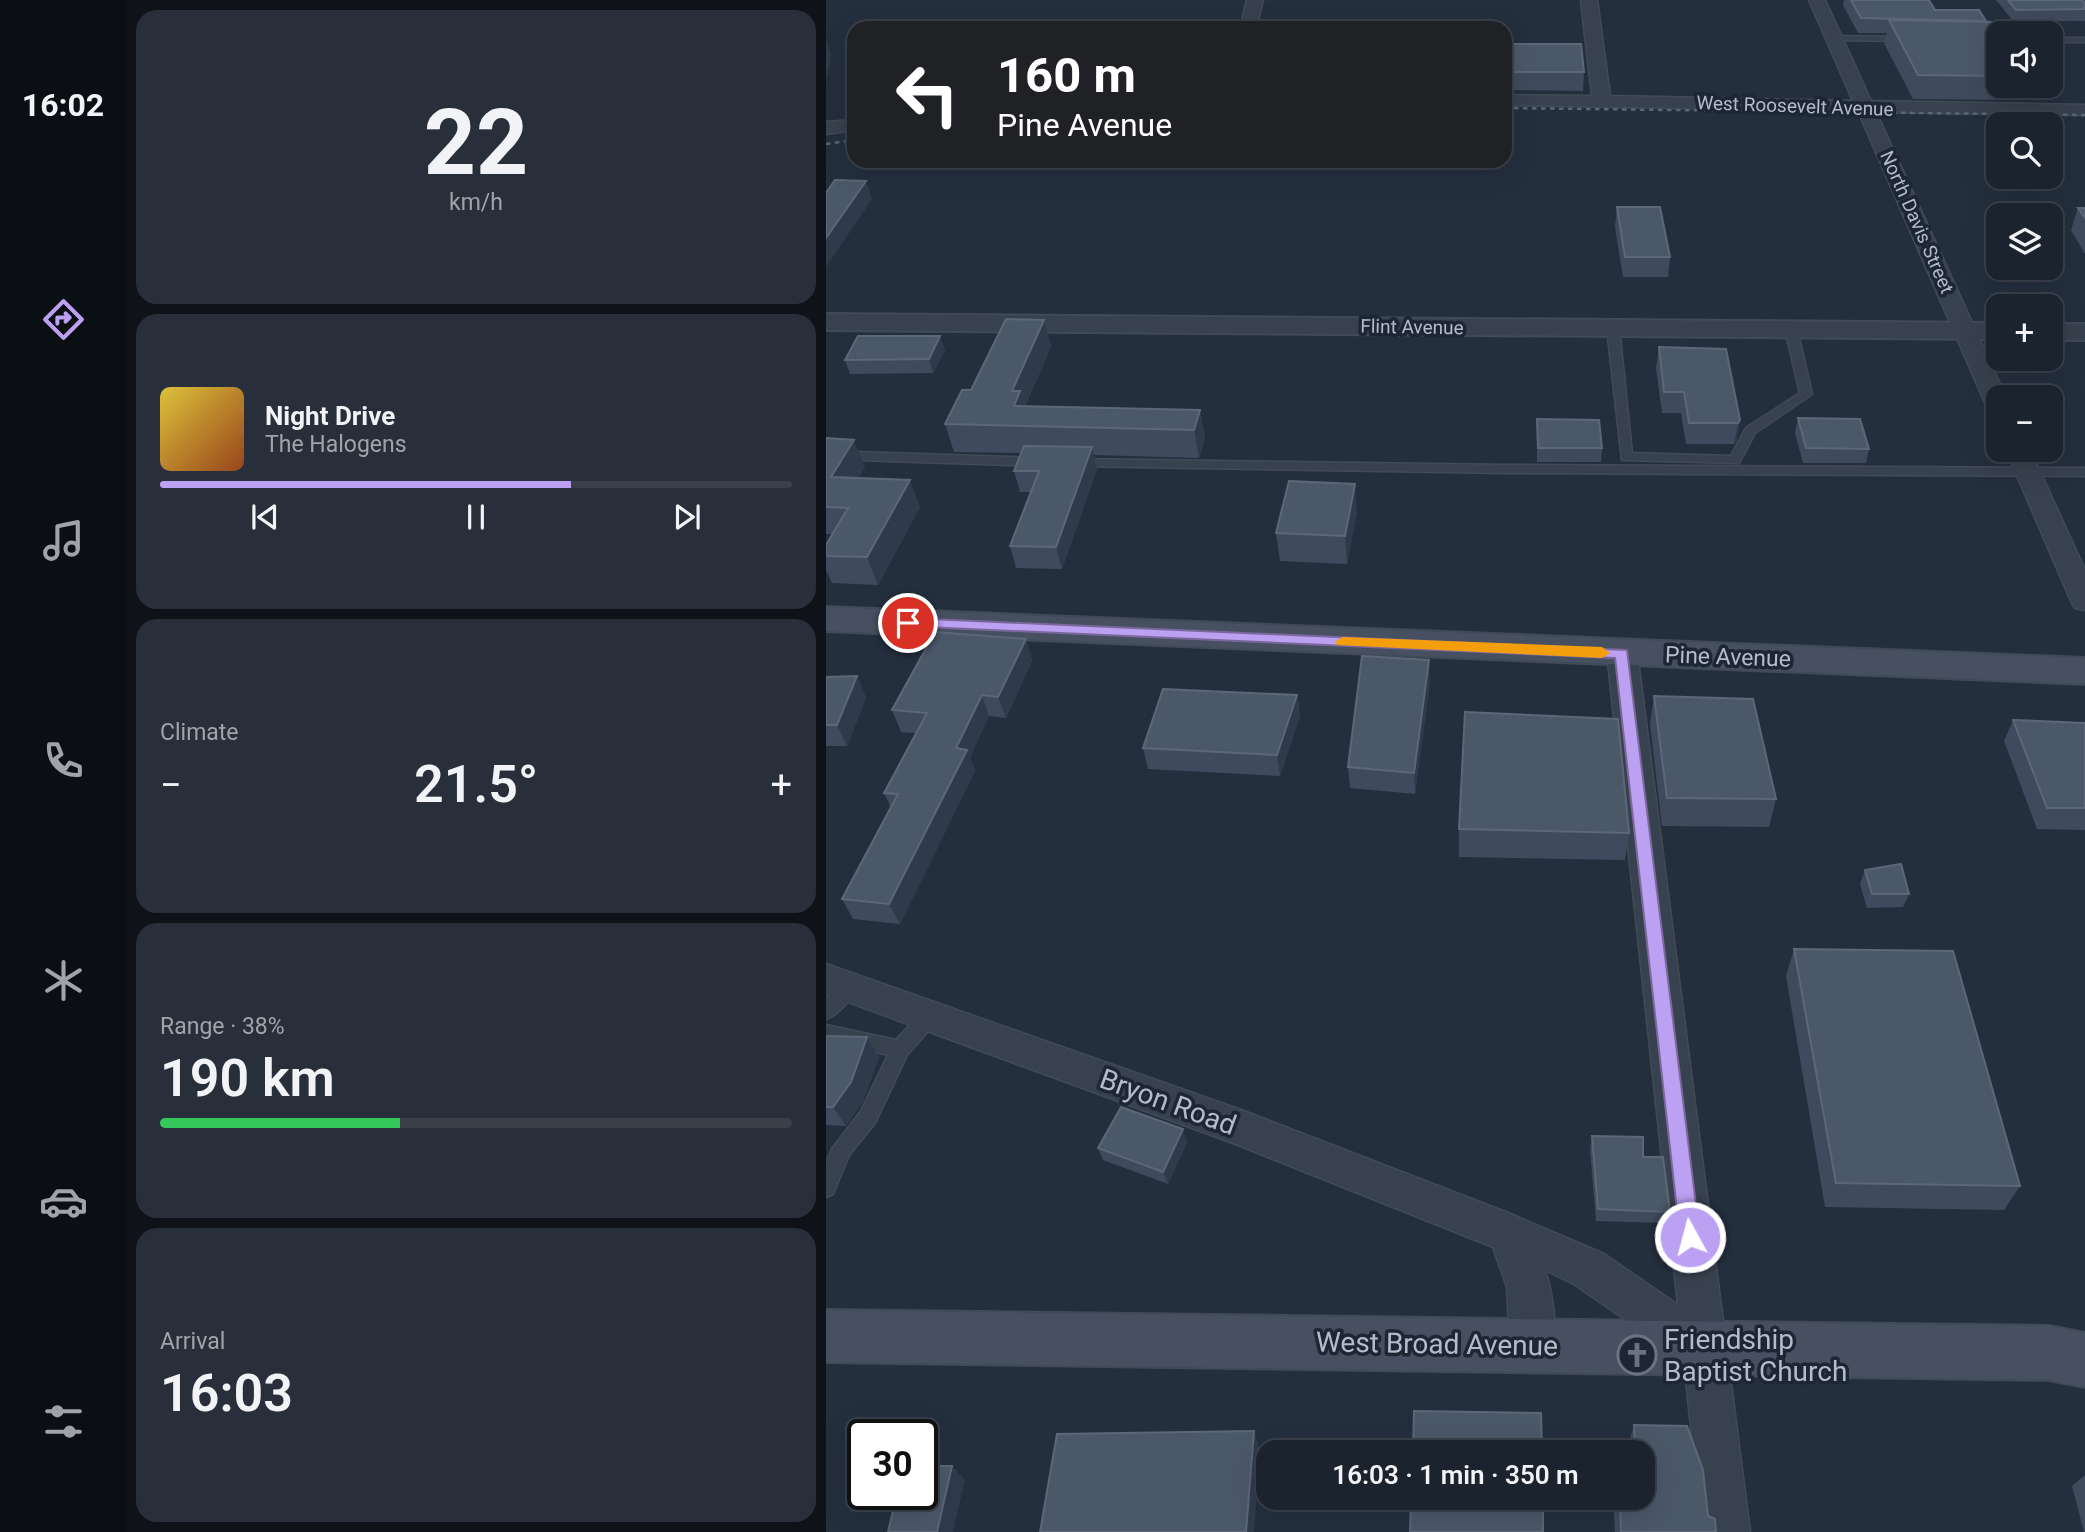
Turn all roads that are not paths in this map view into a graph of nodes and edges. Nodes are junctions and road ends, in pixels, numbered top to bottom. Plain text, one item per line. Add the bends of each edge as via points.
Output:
1 (1255, 0) edge
2 (1589, 0) edge
3 (1817, 0) edge
4 (1250, 21) edge
5 (1833, 38) junction
6 (1916, 39) edge
7 (2063, 40) edge
8 (2085, 40) edge
9 (1512, 100) edge
10 (1602, 102) junction
11 (2085, 110) edge
12 (1868, 114) junction
13 (2085, 123) edge
14 (847, 126) edge
15 (826, 128) edge
16 (826, 322) edge
17 (1613, 328) junction
18 (1791, 329) junction
19 (1964, 331) junction
20 (1986, 331) edge
21 (2063, 332) edge
22 (2085, 332) edge
23 (1989, 385) edge
24 (826, 455) edge
25 (1986, 461) edge
26 (2024, 462) edge
27 (2033, 462) edge
28 (2085, 472) edge
29 (2085, 601) edge
30 (826, 619) edge
31 (1622, 653) junction
32 (2085, 671) edge
33 (834, 992) edge
34 (930, 1016) junction
35 (826, 1033) edge
36 (900, 1049) junction
37 (834, 1149) edge
38 (826, 1187) edge
39 (1508, 1233) junction
40 (826, 1336) edge
41 (1532, 1345) junction
42 (1703, 1348) junction
43 (2073, 1351) edge
44 (1726, 1532) edge

1 - 4 street
2 - 10 street
3 - 5 street, North Davis Street
5 - 6 lane
5 - 12 street, North Davis Street
7 - 8 lane
9 - 10 street, West Roosevelt Avenue
10 - 12 street, West Roosevelt Avenue
11 - 12 street, West Roosevelt Avenue
12 - 13 street, West Roosevelt Avenue
12 - 19 street, North Davis Street
14 - 15 street
16 - 17 street, Flint Avenue
17 - 18 street, Flint Avenue
17 - 18 lane via 1626,457 1735,460 1750,431 1806,394
18 - 19 street, Flint Avenue
19 - 20 street, Flint Avenue
19 - 23 street, North Davis Street
21 - 22 street
24 - 25 lane via 1464,469
26 - 29 street
27 - 28 lane
30 - 31 main road, Pine Avenue
31 - 32 main road, Pine Avenue
31 - 42 street
33 - 34 street, Bryon Road
34 - 36 lane
34 - 39 street, Bryon Road via 1241,1128
35 - 36 lane
36 - 37 lane via 868,1117
37 - 38 lane
39 - 41 street via 1525,1266 1533,1307
39 - 42 street, Bryon Road via 1589,1269
40 - 41 main road, West Broad Avenue
41 - 42 main road, West Broad Avenue
42 - 43 main road, West Broad Avenue
42 - 44 street

